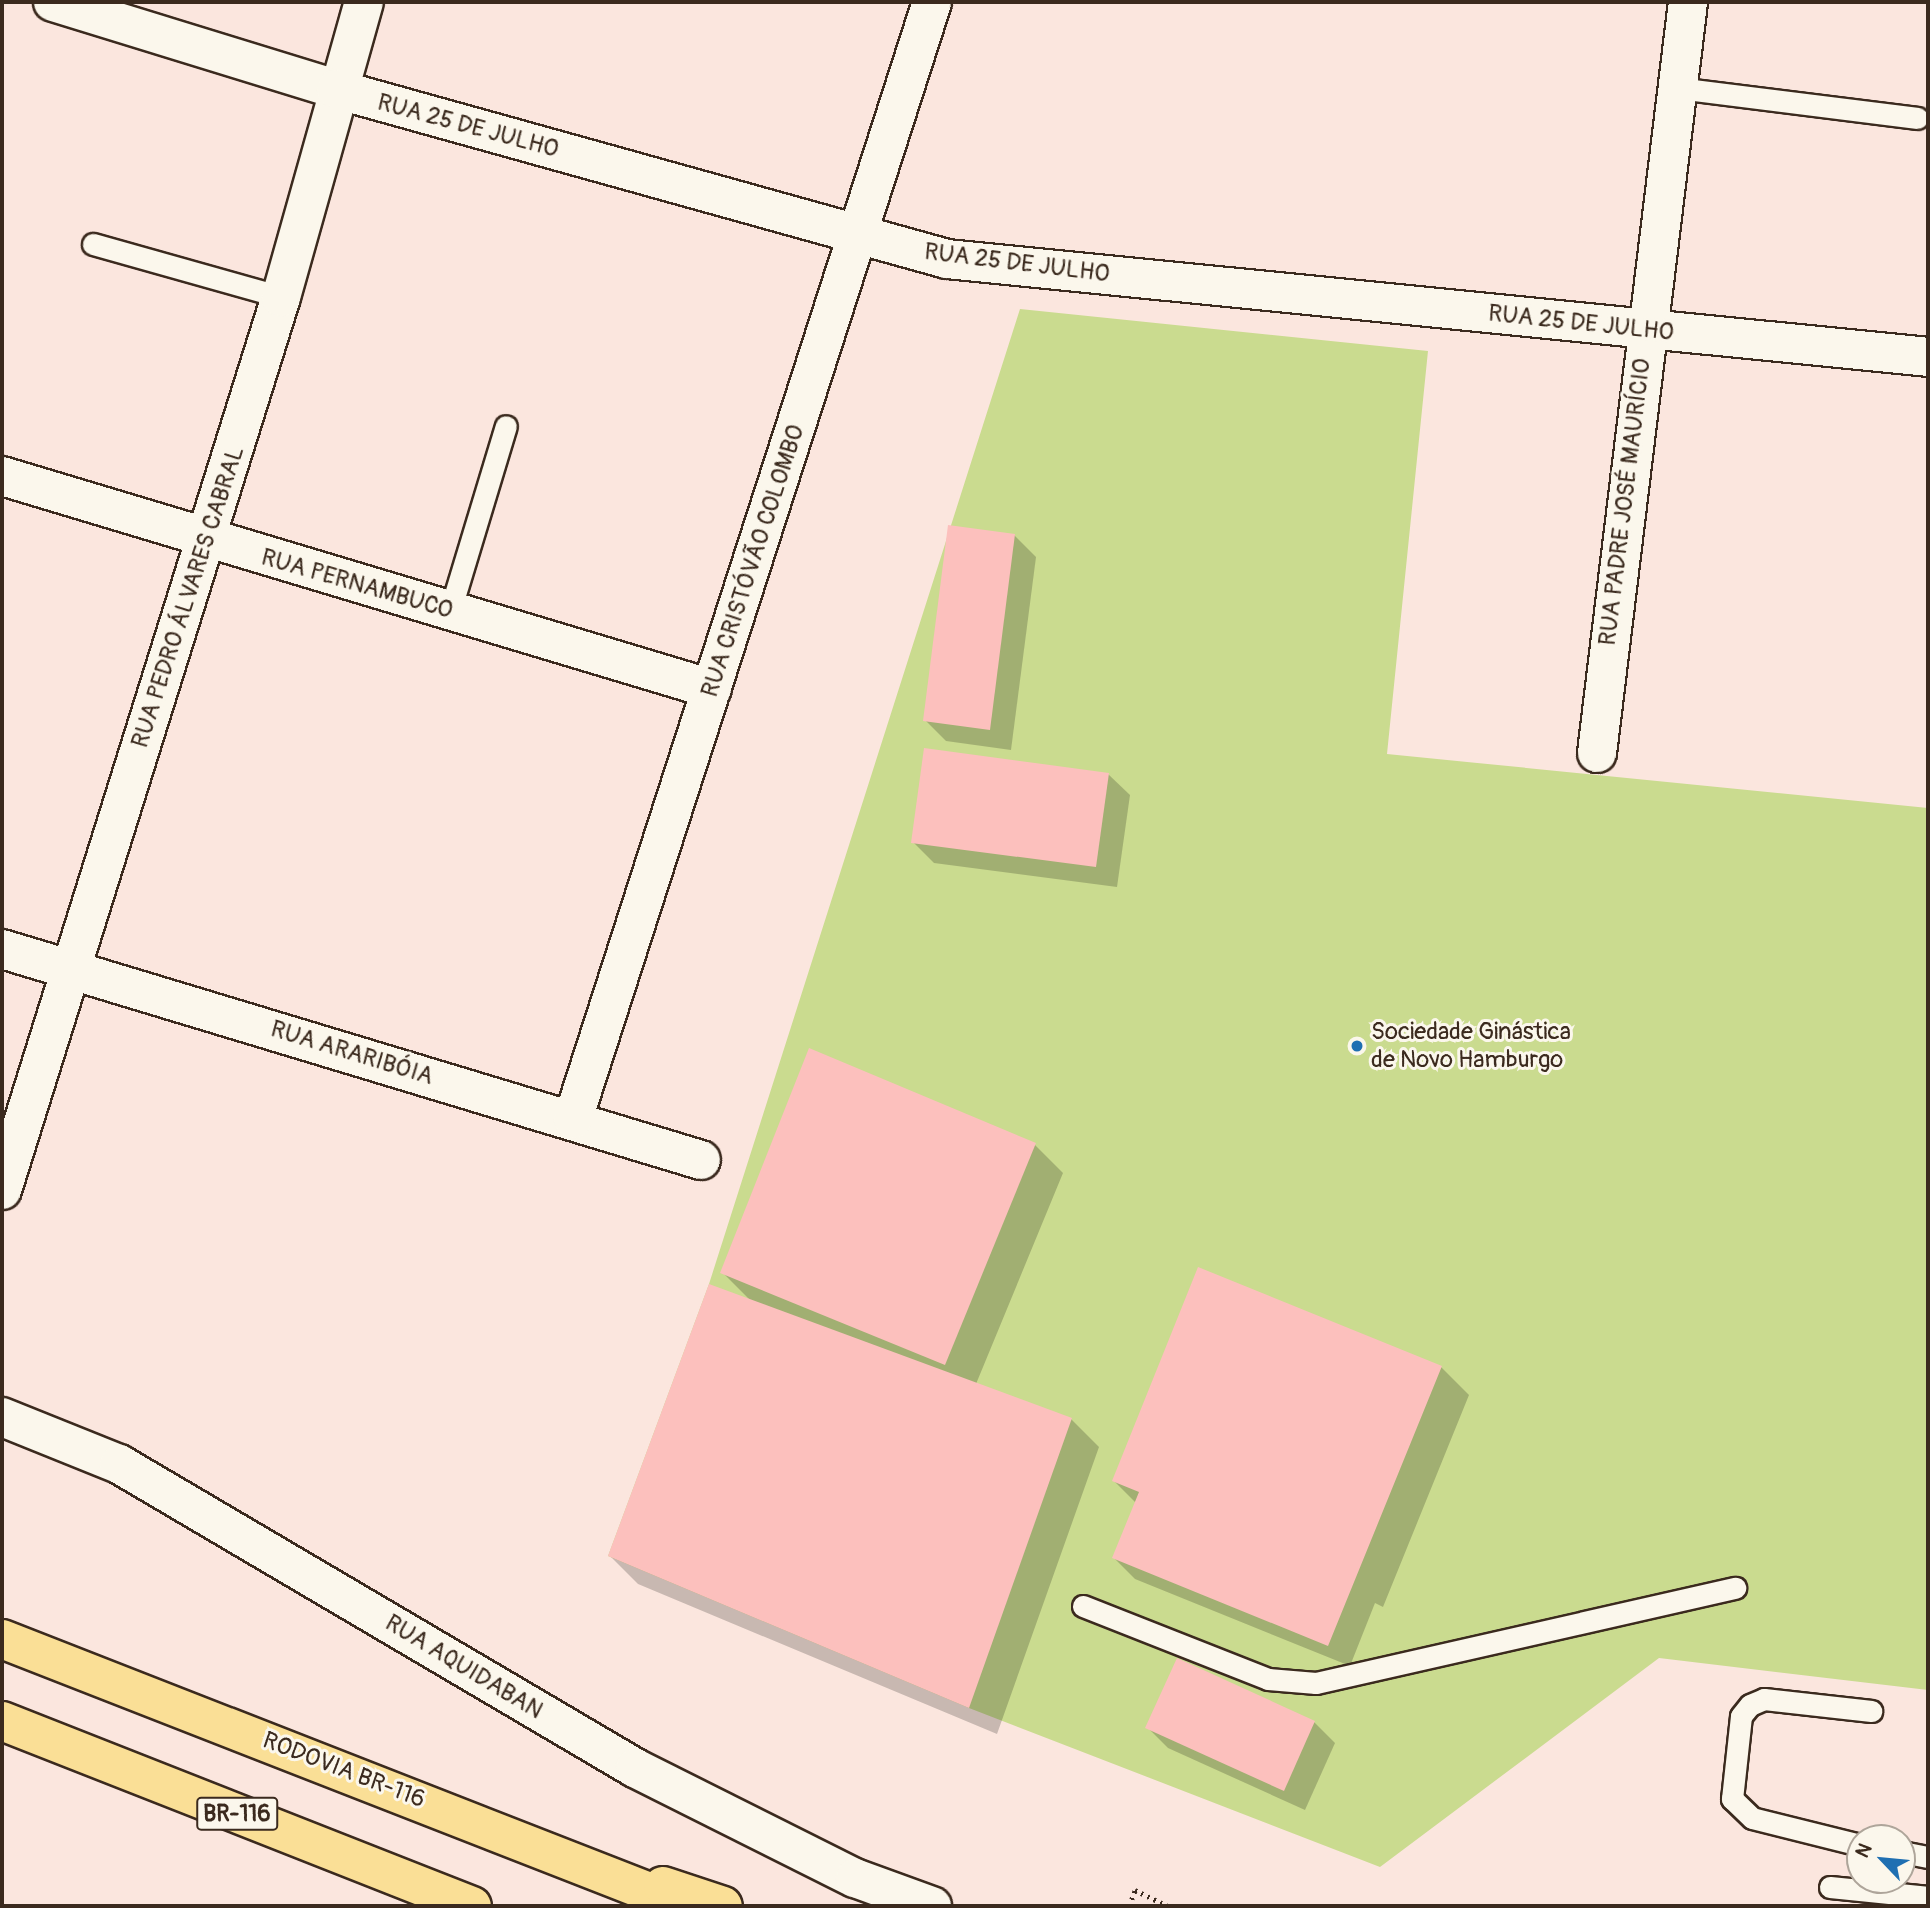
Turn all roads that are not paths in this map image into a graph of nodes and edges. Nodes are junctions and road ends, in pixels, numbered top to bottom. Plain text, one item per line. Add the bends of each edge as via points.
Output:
1 (53, 2) edge
2 (365, 2) edge
3 (932, 2) edge
4 (1688, 2) edge
5 (1677, 88) junction
6 (336, 89) junction
7 (1917, 118) dead end
8 (856, 233) junction
9 (93, 244) dead end
10 (281, 297) junction
11 (1645, 330) junction
12 (1928, 357) edge
13 (506, 426) dead end
14 (2, 476) edge
15 (207, 540) junction
16 (450, 611) junction
17 (712, 689) junction
18 (1597, 753) dead end
19 (2, 950) edge
20 (70, 969) junction
21 (573, 1119) junction
22 (701, 1160) dead end
23 (2, 1190) edge
24 (2, 1417) edge
25 (1735, 1588) dead end
26 (1083, 1606) dead end
27 (2, 1639) edge
28 (1871, 1711) dead end
29 (2, 1721) edge
30 (469, 1819) junction
31 (1846, 1842) edge
32 (1830, 1887) dead end
33 (1928, 1897) edge
34 (472, 1906) edge
35 (685, 1906) edge
36 (723, 1906) edge
37 (932, 1906) edge

1 - 6 street, RUA 25 DE JULHO
2 - 6 street, RUA PEDRO ÁLVARES CABRAL
3 - 8 street, RUA CRISTÓVÃO COLOMBO
4 - 5 street, RUA PADRE JOSÉ MAURÍCIO
5 - 7 lane
5 - 11 street, RUA PADRE JOSÉ MAURÍCIO
6 - 8 street, RUA 25 DE JULHO
6 - 10 street, RUA PEDRO ÁLVARES CABRAL
8 - 11 street, RUA 25 DE JULHO via 947,259
8 - 17 street, RUA CRISTÓVÃO COLOMBO
9 - 10 lane
10 - 15 street, RUA PEDRO ÁLVARES CABRAL
11 - 12 street, RUA 25 DE JULHO
11 - 18 street, RUA PADRE JOSÉ MAURÍCIO
13 - 16 lane
14 - 15 street, RUA PERNAMBUCO
15 - 16 street, RUA PERNAMBUCO
15 - 20 street, RUA PEDRO ÁLVARES CABRAL
16 - 17 street, RUA PERNAMBUCO
17 - 21 street, RUA CRISTÓVÃO COLOMBO
19 - 20 street, RUA ARARIBÓIA
20 - 21 street, RUA ARARIBÓIA
20 - 23 street, RUA PEDRO ÁLVARES CABRAL
21 - 22 street, RUA ARARIBÓIA
24 - 37 street, RUA AQUIDABAN via 119,1464 635,1769 855,1878
25 - 26 lane via 1316,1683 1268,1679
27 - 30 highway, RODOVIA BR-116
28 - 31 lane via 1764,1699 1741,1716 1732,1799 1752,1818
29 - 34 highway, BR-116
30 - 35 highway, RODOVIA BR-116
30 - 36 highway
32 - 33 lane

